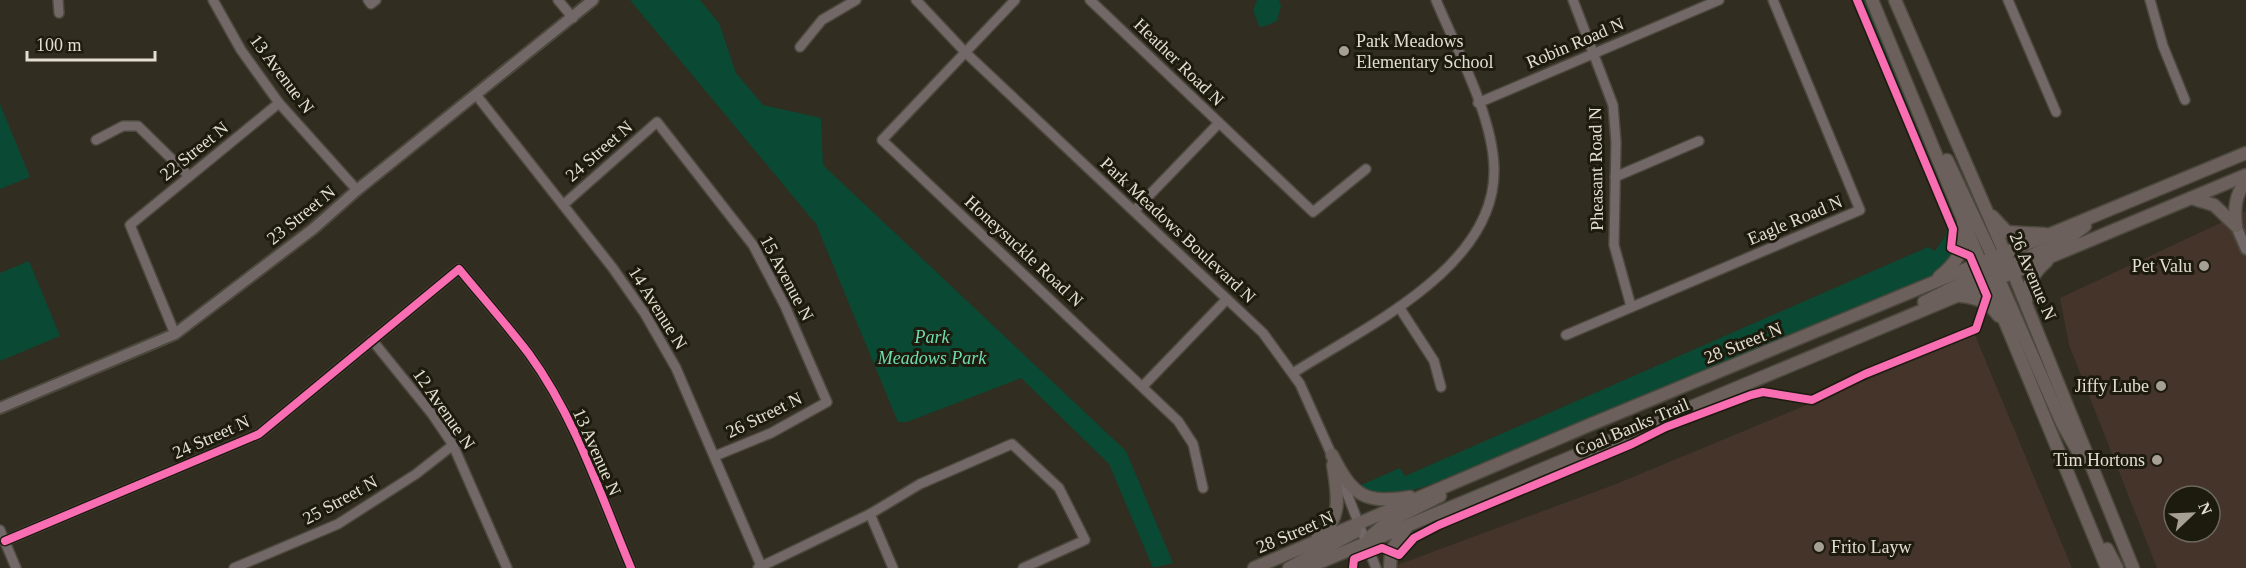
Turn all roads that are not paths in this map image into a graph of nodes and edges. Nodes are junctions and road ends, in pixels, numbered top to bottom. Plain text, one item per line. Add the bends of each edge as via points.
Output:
1 (58, 0) edge
2 (213, 0) edge
3 (558, 0) edge
4 (593, 0) edge
5 (856, 0) edge
6 (916, 0) edge
7 (1015, 0) edge
8 (1090, 0) edge
9 (1436, 0) edge
10 (1573, 0) edge
11 (1719, 0) edge
12 (1773, 0) edge
13 (1872, 0) edge
14 (1895, 0) edge
15 (2008, 0) edge
16 (2150, 0) edge
17 (59, 13) dead end
18 (573, 18) junction
19 (800, 47) dead end
20 (966, 53) junction
21 (1594, 54) junction
22 (1905, 79) junction
23 (477, 96) junction
24 (2185, 100) dead end
25 (279, 103) junction
26 (1478, 103) junction
27 (2056, 112) dead end
28 (657, 122) joint
29 (1219, 123) junction
30 (96, 140) dead end
31 (1700, 141) dead end
32 (2246, 153) edge
33 (1366, 170) dead end
34 (2246, 175) edge
35 (189, 177) junction
36 (1615, 177) junction
37 (2246, 181) edge
38 (357, 190) junction
39 (1952, 190) junction
40 (2191, 198) junction
41 (562, 205) junction
42 (1986, 208) junction
43 (1134, 211) junction
44 (2101, 214) junction
45 (2236, 226) junction
46 (2052, 234) junction
47 (2246, 249) edge
48 (2054, 255) junction
49 (1997, 268) junction
50 (459, 269) joint
51 (1923, 289) junction
52 (1957, 296) junction
53 (1227, 299) junction
54 (1631, 306) junction
55 (2027, 306) junction
56 (1399, 307) junction
57 (2011, 332) junction
58 (1868, 333) junction
59 (175, 334) junction
60 (1566, 335) dead end
61 (372, 340) junction
62 (1293, 374) junction
63 (1143, 386) junction
64 (1441, 387) dead end
65 (827, 402) joint
66 (0, 408) edge
67 (453, 445) junction
68 (1332, 455) junction
69 (715, 456) junction
70 (1498, 463) junction
71 (2072, 482) junction
72 (1203, 488) dead end
73 (1429, 494) junction
74 (2105, 500) junction
75 (870, 514) junction
76 (1360, 524) junction
77 (1409, 524) junction
78 (0, 530) edge
79 (5, 541) junction
80 (1366, 542) junction
81 (1293, 552) junction
82 (258, 557) junction
83 (16, 568) edge
84 (234, 568) edge
85 (262, 568) edge
86 (507, 568) edge
87 (631, 568) edge
88 (760, 568) edge
89 (893, 568) edge
90 (1023, 568) edge
91 (1254, 568) edge
92 (1289, 568) edge
93 (1306, 568) edge
94 (1376, 568) edge
95 (1390, 568) edge
96 (2107, 568) edge
97 (2117, 568) edge
98 (2133, 568) edge

1 - 17 street
2 - 25 street, 13 Avenue N via 241,50
3 - 18 street
4 - 18 street, 23 Street N
5 - 19 street via 822,20
6 - 20 street, Park Meadows Boulevard N
7 - 20 street
8 - 29 street, Heather Road N
9 - 26 street
10 - 21 street, Pheasant Road N
11 - 21 street, Robin Road N
12 - 54 street, Eagle Road N via 1860,210
13 - 22 main road, 26 Avenue N
14 - 42 main road, 26 Avenue N
15 - 27 street
16 - 24 street
18 - 23 street, 23 Street N
20 - 43 street, Park Meadows Boulevard N
20 - 63 street, Honeysuckle Road N via 882,140
21 - 26 street, Robin Road N
21 - 36 street, Pheasant Road N via 1613,105
22 - 39 main road, 26 Avenue N
22 - 49 main road
23 - 38 street, 23 Street N
23 - 41 street, 14 Avenue N
25 - 35 street, 22 Street N
25 - 38 street, 13 Avenue N
26 - 56 street via 1489,132 1494,168 1485,218 1454,261
28 - 41 street, 24 Street N
28 - 65 street, 15 Avenue N via 753,245
29 - 33 street, Heather Road N via 1313,212
29 - 43 street
30 - 35 street via 123,126 138,126
31 - 36 street
32 - 44 main road, 28 Street N
34 - 40 main road, 28 Street N
35 - 59 street, 22 Street N via 130,225
36 - 54 street, Pheasant Road N via 1614,248
37 - 45 main road via 2236,202
38 - 59 street, 23 Street N via 313,229
39 - 49 main road, 26 Avenue N
39 - 51 main road via 1964,236 1961,252 1952,266
40 - 45 main road via 2214,205
40 - 48 main road, 28 Street N
41 - 69 street, 14 Avenue N via 645,314 676,368
42 - 46 main road via 2007,232
42 - 49 main road, 26 Avenue N
43 - 53 street, Park Meadows Boulevard N
44 - 46 main road, 28 Street N
44 - 49 main road via 2073,235
45 - 47 street
46 - 49 main road, 28 Street N
48 - 49 main road, 28 Street N
48 - 55 main road via 2038,269 2026,290
49 - 51 main road, 28 Street N
49 - 52 main road, 28 Street N
49 - 55 main road, 26 Avenue N
49 - 57 main road, 26 Avenue N
49 - 58 main road
49 - 74 main road via 2062,423
50 - 61 street, 24 Street N
50 - 87 street, 13 Avenue N via 529,354 548,384 565,414
51 - 70 main road, 28 Street N
52 - 57 main road via 1976,297 1991,305
52 - 58 main road, 28 Street N
53 - 62 street, Park Meadows Boulevard N via 1263,333
53 - 63 street
54 - 60 street, Eagle Road N
55 - 74 main road, 26 Avenue N
56 - 62 street
56 - 64 street via 1434,361
57 - 71 main road, 26 Avenue N
58 - 77 main road, 28 Street N
59 - 66 street, 23 Street N
61 - 67 street, 12 Avenue N
61 - 79 street, 24 Street N via 258,434
62 - 68 street, Park Meadows Boulevard N
63 - 72 street, Honeysuckle Road N via 1186,431 1197,455
65 - 69 street, 26 Street N via 771,433
67 - 82 street, 25 Street N via 338,524
67 - 86 street, 12 Avenue N
68 - 73 main road via 1343,476 1363,497 1395,499
68 - 76 street, Park Meadows Boulevard N
68 - 81 main road via 1338,502 1335,517 1329,529
69 - 88 street, 14 Avenue N
70 - 73 main road, 28 Street N
70 - 80 main road via 1386,523
71 - 96 main road, 26 Avenue N
71 - 97 main road
73 - 76 main road, 28 Street N
74 - 98 main road, 26 Avenue N
75 - 88 street
75 - 89 street
75 - 90 street via 921,483 1012,444 1059,488 1085,540
76 - 80 street, Park Meadows Boulevard N
76 - 81 main road, 28 Street N
76 - 92 main road via 1351,536
77 - 80 main road, 28 Street N
77 - 95 main road via 1391,550
78 - 79 street
79 - 83 street
80 - 93 main road, 28 Street N
80 - 94 street, Park Meadows Boulevard N
81 - 91 main road, 28 Street N
82 - 84 street, 25 Street N
82 - 85 street

